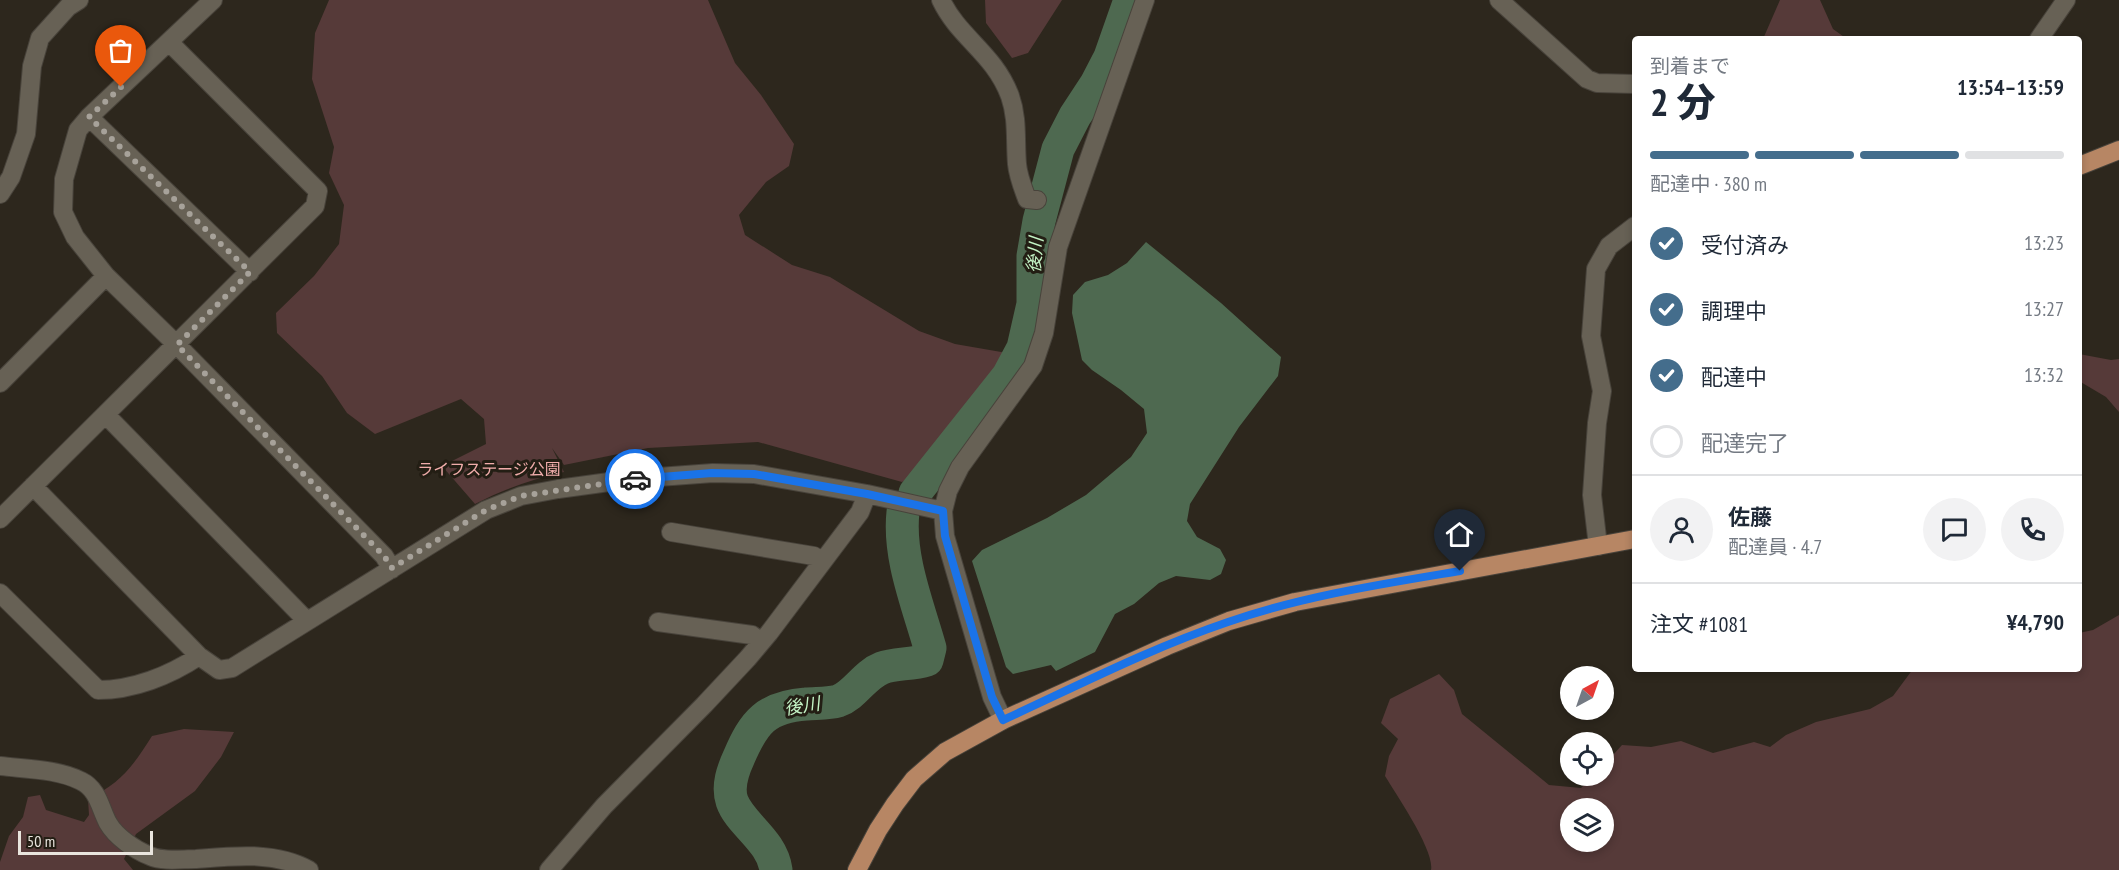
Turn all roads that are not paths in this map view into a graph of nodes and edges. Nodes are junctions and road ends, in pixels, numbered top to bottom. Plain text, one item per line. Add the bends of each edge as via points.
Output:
1 (79, 0) edge
2 (213, 0) edge
3 (941, 0) edge
4 (1145, 0) edge
5 (1499, 0) edge
6 (2066, 0) edge
7 (2041, 36) edge
8 (169, 42) junction
9 (1632, 84) edge
10 (89, 117) junction
11 (2119, 150) edge
12 (2082, 165) edge
13 (0, 194) edge
14 (1037, 200) dead end
15 (1632, 228) edge
16 (250, 272) junction
17 (106, 276) junction
18 (177, 345) junction
19 (0, 383) edge
20 (106, 415) junction
21 (33, 486) junction
22 (867, 494) junction
23 (943, 511) junction
24 (0, 519) edge
25 (671, 532) dead end
26 (1632, 540) edge
27 (1598, 546) junction
28 (822, 562) junction
29 (392, 568) junction
30 (0, 593) edge
31 (307, 621) junction
32 (658, 622) dead end
33 (761, 642) junction
34 (199, 656) junction
35 (1003, 720) junction
36 (0, 766) edge
37 (309, 870) edge
38 (549, 870) edge
39 (857, 870) edge

1 - 13 street via 40,38 32,66 26,134 11,177
2 - 8 street
3 - 14 street via 959,29 999,72 1017,123 1017,165 1023,188 1027,199
4 - 23 street via 1058,247 1044,333 1033,366 960,467
5 - 9 street via 1587,79
6 - 7 street
8 - 10 street
8 - 16 street via 318,191 315,206
10 - 16 street
10 - 17 street via 78,130 68,161 63,212 75,237
11 - 12 main road
15 - 27 street via 1609,246 1596,269 1591,336 1602,391 1592,495
16 - 18 street
17 - 18 street
17 - 19 street
18 - 20 street
18 - 29 street
20 - 21 street
20 - 31 street
21 - 24 street
21 - 34 street
22 - 23 street
22 - 28 street via 860,512
22 - 29 street via 754,474 712,473 558,489 521,496 486,510
23 - 35 street via 945,536 992,697
25 - 28 street via 814,556
26 - 27 main road
27 - 35 main road via 1367,587 1229,621
28 - 33 street
29 - 31 street
30 - 34 street via 98,690 114,690 149,680 178,670
31 - 34 street via 232,668 219,670
32 - 33 street via 752,635
33 - 38 street via 604,806
35 - 39 main road via 945,752 914,779 878,830
36 - 37 street via 83,781 96,794 108,825 129,846 152,857 173,860 258,856

